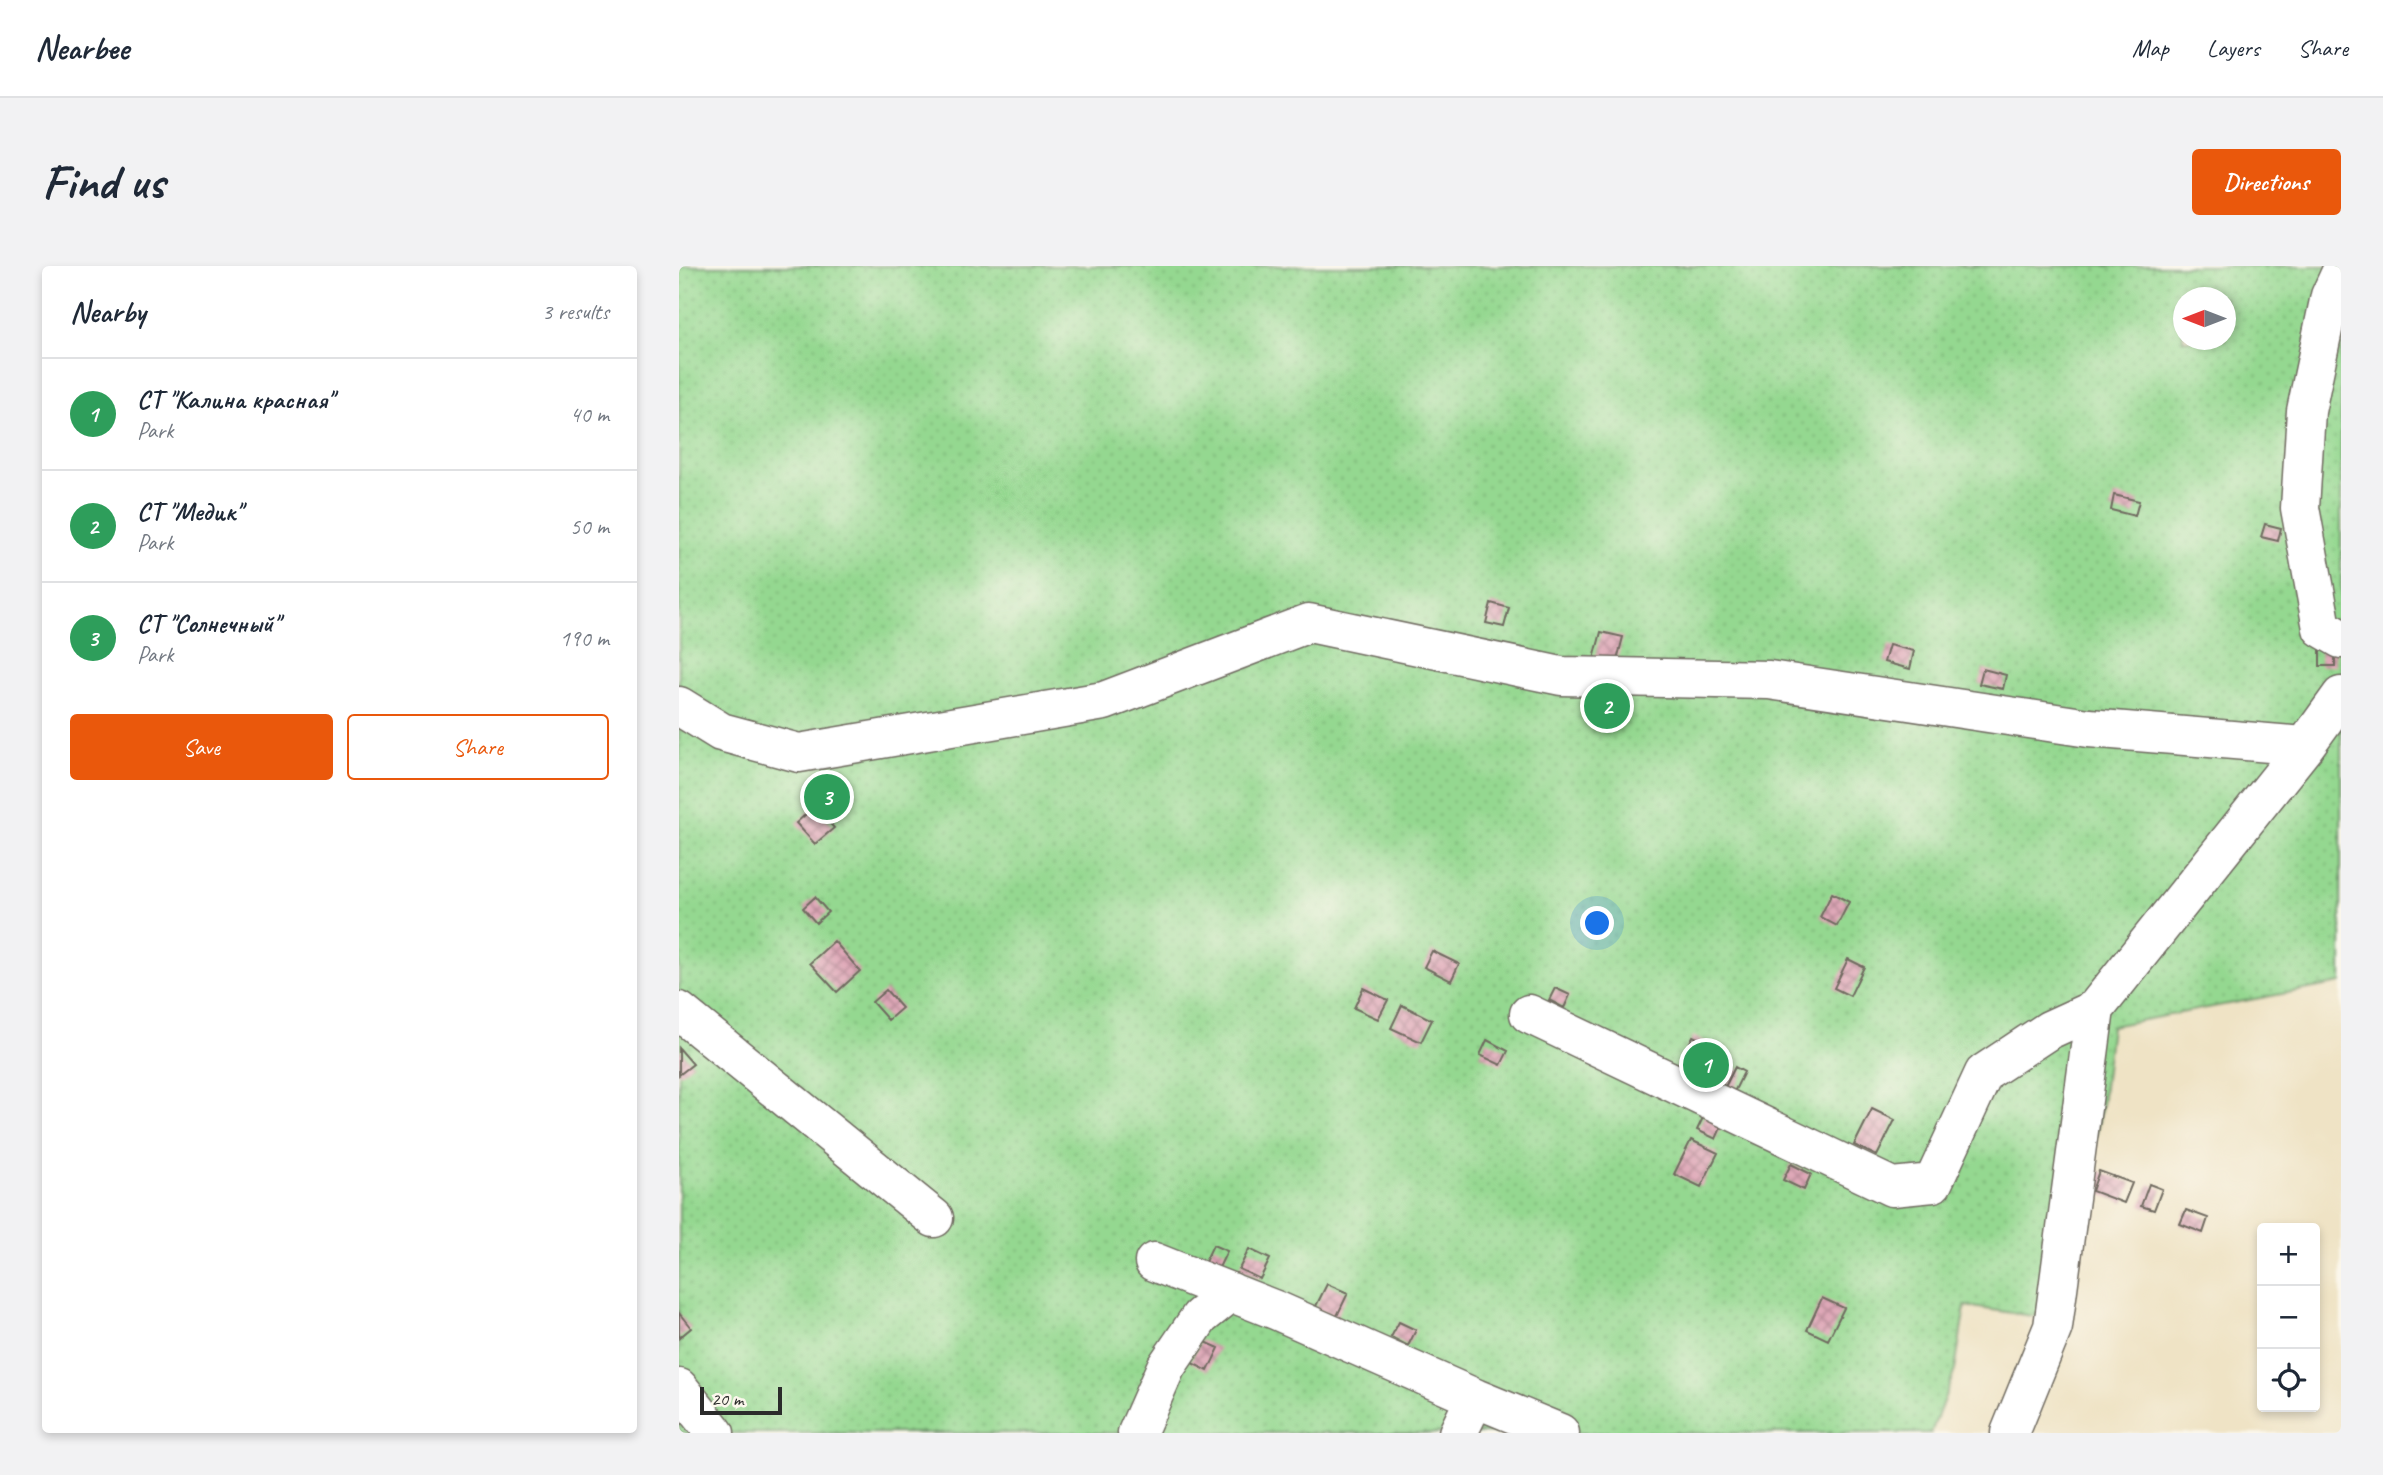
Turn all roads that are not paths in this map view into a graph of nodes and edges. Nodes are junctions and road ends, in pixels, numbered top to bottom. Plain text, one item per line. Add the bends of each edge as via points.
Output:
1 (2341, 272) edge
2 (2341, 639) edge
3 (2341, 696) edge
4 (679, 706) edge
5 (2305, 746) junction
6 (2095, 1009) junction
7 (679, 1011) edge
8 (1529, 1014) dead end
9 (934, 1218) dead end
10 (1154, 1262) dead end
11 (1231, 1292) junction
12 (679, 1388) edge
13 (1475, 1398) junction
14 (715, 1433) edge
15 (1137, 1433) edge
16 (1458, 1433) edge
17 (1560, 1433) edge
18 (2010, 1433) edge

1 - 2 lane via 2330,296 2306,411 2300,508 2322,628
3 - 5 lane
4 - 5 lane via 721,732 800,753 1104,701 1309,623 1561,676 1769,680 2089,728
5 - 6 lane
6 - 8 lane via 2049,1030 1984,1073 1933,1183 1892,1187
6 - 18 lane via 2053,1327
7 - 9 lane
10 - 11 lane
11 - 13 lane
11 - 15 lane via 1200,1317 1165,1367
12 - 14 lane
13 - 16 lane
13 - 17 lane

